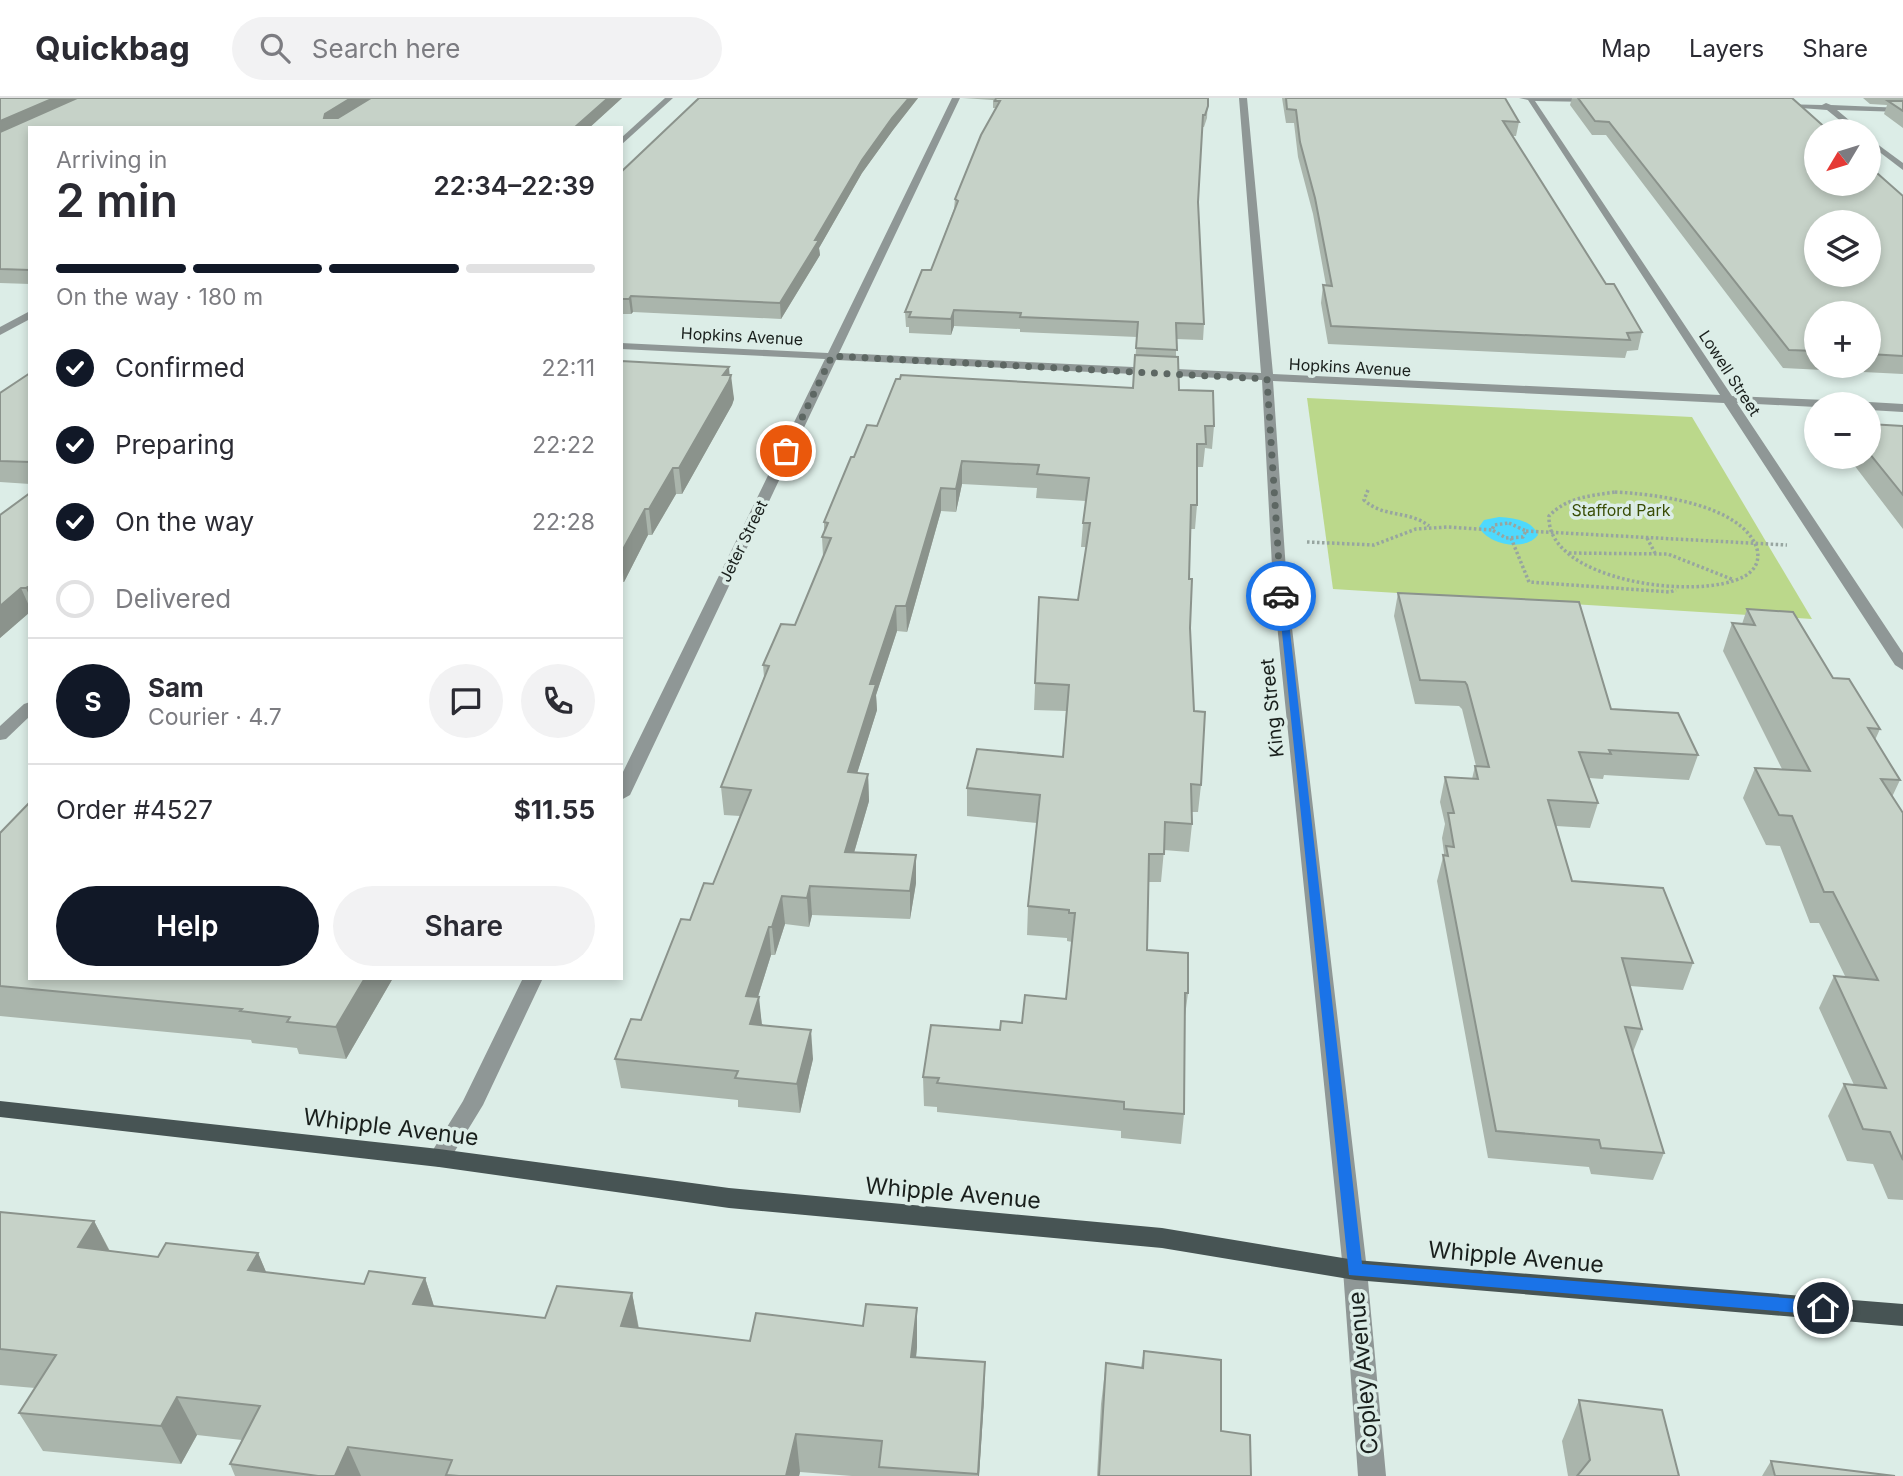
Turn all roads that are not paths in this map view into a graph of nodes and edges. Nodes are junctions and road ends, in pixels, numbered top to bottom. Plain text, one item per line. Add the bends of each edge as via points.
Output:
1 (668, 98) edge
2 (957, 98) edge
3 (1243, 98) edge
4 (1523, 98) edge
5 (1530, 98) edge
6 (1817, 98) edge
7 (1598, 100) edge
8 (1774, 106) edge
9 (1829, 107) junction
10 (1903, 110) edge
11 (1844, 119) edge
12 (623, 141) edge
13 (1881, 150) edge
14 (1903, 167) edge
15 (28, 316) edge
16 (0, 317) edge
17 (0, 332) edge
18 (623, 346) edge
19 (832, 356) junction
20 (1267, 379) junction
21 (1729, 400) junction
22 (1804, 403) edge
23 (1881, 407) edge
24 (1903, 408) edge
25 (1903, 665) edge
26 (28, 708) edge
27 (0, 735) edge
28 (623, 791) edge
29 (532, 980) edge
30 (0, 1109) edge
31 (439, 1158) junction
32 (1355, 1270) junction
33 (1903, 1315) edge
34 (1372, 1476) edge

1 - 12 street
2 - 19 street, Jeter Street
3 - 20 street, King Street
4 - 5 street
5 - 7 street
5 - 21 street, Lowell Street
6 - 9 street
8 - 9 street
9 - 10 street
9 - 11 street
13 - 14 street
15 - 16 street
15 - 17 street
18 - 19 street, Hopkins Avenue
19 - 20 street, Hopkins Avenue
19 - 28 street, Jeter Street
20 - 21 street, Hopkins Avenue
20 - 32 street, King Street via 1277,540
21 - 22 street, Hopkins Avenue
21 - 25 street, Lowell Street
23 - 24 street
26 - 27 street
29 - 31 street via 472,1105
30 - 31 main road, Whipple Avenue
31 - 32 main road, Whipple Avenue via 729,1198 1162,1238
32 - 33 main road, Whipple Avenue
32 - 34 street, Copley Avenue

